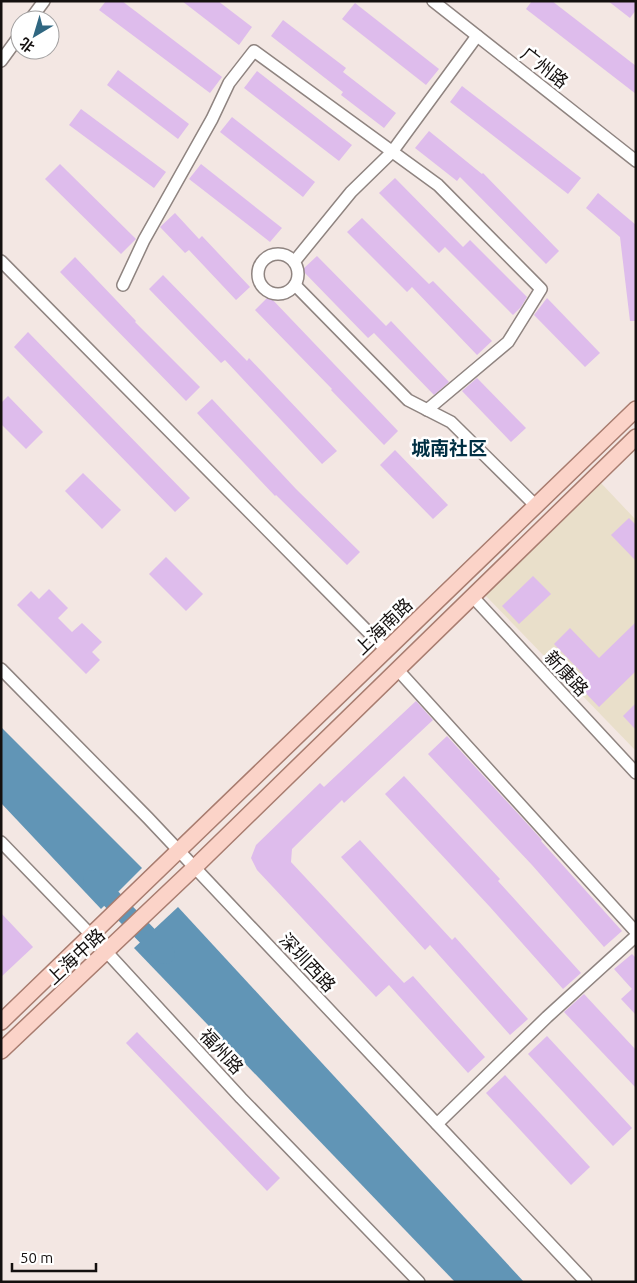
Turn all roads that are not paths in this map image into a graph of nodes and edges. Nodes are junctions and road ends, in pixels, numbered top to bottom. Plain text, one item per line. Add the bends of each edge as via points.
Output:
1 (433, 1) edge
2 (477, 36) junction
3 (10, 48) edge
4 (1, 61) edge
5 (392, 152) junction
6 (636, 161) edge
7 (1, 261) edge
8 (294, 262) junction
9 (123, 285) dead end
10 (295, 285) junction
11 (636, 409) edge
12 (426, 410) junction
13 (636, 436) edge
14 (535, 505) junction
15 (472, 596) junction
16 (385, 649) junction
17 (1, 669) edge
18 (397, 669) junction
19 (636, 773) edge
20 (1, 842) edge
21 (180, 850) junction
22 (195, 867) junction
23 (158, 871) joint
24 (96, 932) junction
25 (636, 932) edge
26 (636, 936) edge
27 (111, 949) junction
28 (1, 1022) edge
29 (1, 1051) edge
30 (437, 1124) junction
31 (419, 1282) edge
32 (586, 1282) edge

1 - 2 street, 广州路
2 - 5 street
2 - 6 street, 广州路
3 - 4 street
5 - 8 street via 351,192
5 - 9 street via 254,51 229,83
5 - 12 street via 438,185 541,289 508,342
7 - 16 street
8 - 10 street via 298,273
8 - 10 street via 283,254 270,256 264,259 258,271 260,284 271,293 284,293
10 - 12 street via 408,400
11 - 14 main road, 上海南路
12 - 14 street via 451,422
13 - 15 main road
14 - 16 main road, 上海南路
15 - 18 main road
15 - 19 street, 新康路
16 - 21 main road, 上海南路
17 - 21 street, 深圳西路
18 - 22 main road
18 - 25 street
20 - 24 street, 福州路
21 - 22 street, 深圳西路
21 - 23 main road, 上海南路
22 - 27 main road, 上海中路
22 - 30 street, 深圳西路
23 - 24 main road, 上海中路
24 - 27 street, 福州路
24 - 28 main road, 上海中路
26 - 30 street
27 - 29 main road, 上海中路
27 - 31 street, 福州路 via 241,1098
30 - 32 street, 深圳西路

